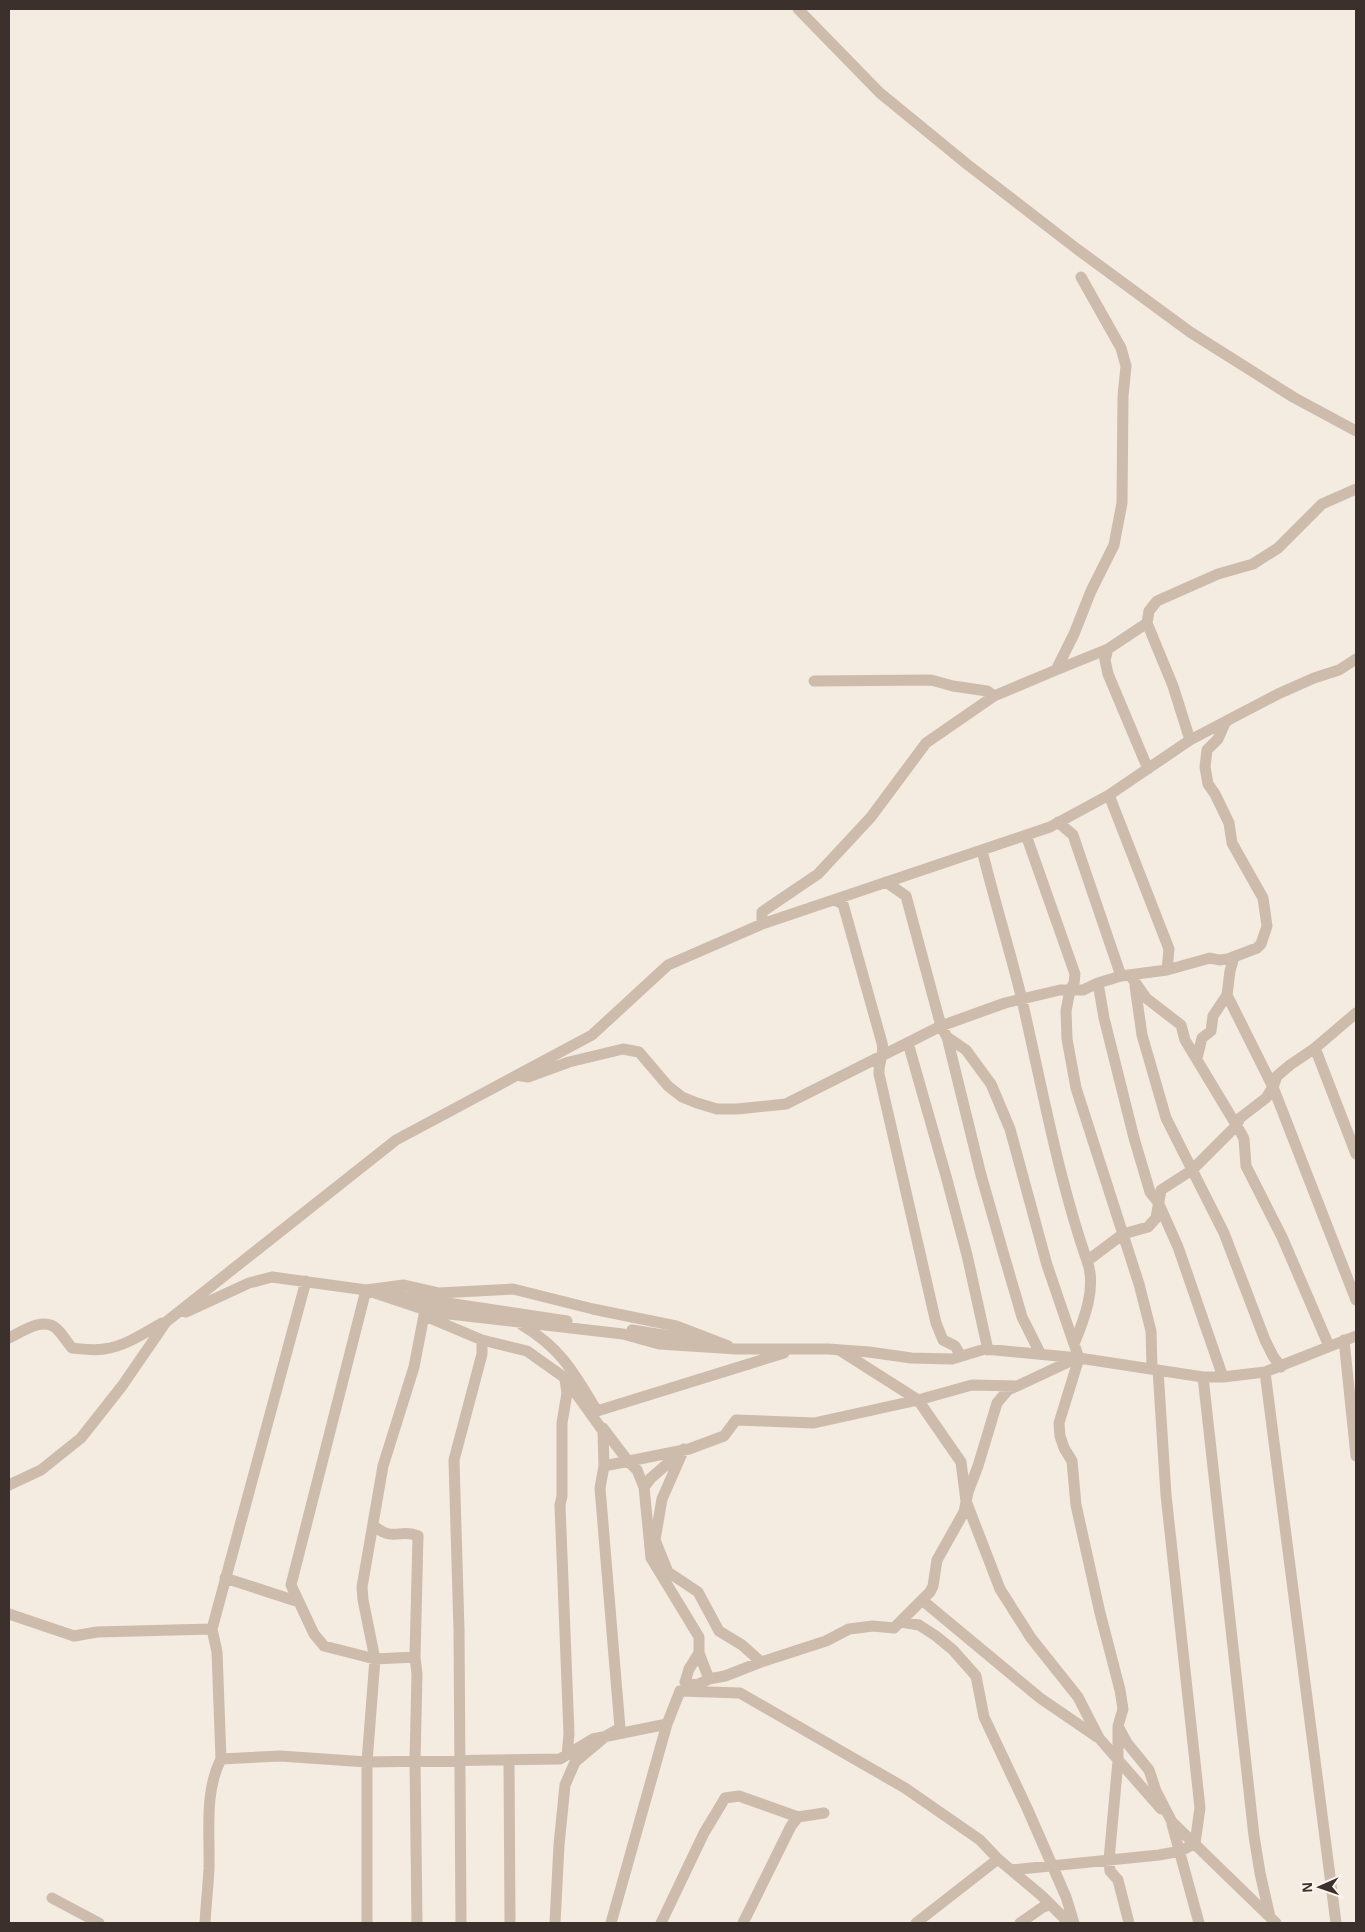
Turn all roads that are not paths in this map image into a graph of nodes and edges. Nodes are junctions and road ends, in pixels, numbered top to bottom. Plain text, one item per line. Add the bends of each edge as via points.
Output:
1 (798, 9) edge
2 (1081, 277) dead end
3 (1356, 431) edge
4 (1356, 489) edge
5 (1147, 623) junction
6 (1108, 649) junction
7 (1356, 659) edge
8 (1056, 670) junction
9 (814, 681) dead end
10 (994, 696) junction
11 (1229, 719) junction
12 (1190, 740) junction
13 (1148, 769) junction
14 (1109, 796) junction
15 (1058, 822) junction
16 (1026, 835) junction
17 (982, 850) junction
18 (886, 882) junction
19 (834, 900) junction
20 (762, 924) junction
21 (1234, 957) junction
22 (1167, 970) junction
23 (1128, 979) junction
24 (1098, 983) junction
25 (1070, 990) junction
26 (1227, 995) junction
27 (1022, 999) junction
28 (1356, 1013) edge
29 (941, 1026) junction
30 (947, 1037) junction
31 (908, 1043) junction
32 (1315, 1048) junction
33 (882, 1055) junction
34 (1198, 1058) junction
35 (516, 1075) junction
36 (1273, 1087) junction
37 (1236, 1126) junction
38 (1356, 1154) edge
39 (1192, 1170) junction
40 (1158, 1202) junction
41 (1123, 1234) junction
42 (1087, 1261) junction
43 (303, 1281) junction
44 (366, 1290) junction
45 (1356, 1300) edge
46 (425, 1313) junction
47 (166, 1322) junction
48 (518, 1322) junction
49 (1356, 1336) edge
50 (9, 1338) edge
51 (482, 1340) junction
52 (1344, 1340) junction
53 (723, 1344) junction
54 (1074, 1344) junction
55 (1329, 1346) junction
56 (737, 1349) junction
57 (796, 1350) junction
58 (840, 1350) junction
59 (988, 1350) junction
60 (1040, 1353) junction
61 (961, 1356) junction
62 (1079, 1358) junction
63 (1281, 1367) junction
64 (1155, 1370) junction
65 (1265, 1372) junction
66 (1203, 1377) junction
67 (1223, 1377) junction
68 (565, 1378) junction
69 (1017, 1386) junction
70 (918, 1400) junction
71 (597, 1411) junction
72 (604, 1431) junction
73 (684, 1449) junction
74 (1356, 1456) edge
75 (628, 1461) junction
76 (604, 1466) junction
77 (9, 1486) edge
78 (644, 1487) junction
79 (966, 1501) junction
80 (372, 1525) junction
81 (226, 1578) junction
82 (922, 1600) junction
83 (299, 1602) junction
84 (9, 1614) edge
85 (900, 1622) junction
86 (212, 1629) junction
87 (699, 1653) junction
88 (415, 1657) junction
89 (375, 1659) junction
90 (761, 1662) junction
91 (709, 1679) junction
92 (667, 1724) junction
93 (1118, 1726) junction
94 (606, 1736) junction
95 (1098, 1738) junction
96 (567, 1755) junction
97 (220, 1759) junction
98 (460, 1760) junction
99 (509, 1760) junction
100 (415, 1761) junction
101 (1118, 1761) junction
102 (368, 1762) junction
103 (824, 1813) dead end
104 (798, 1817) junction
105 (1172, 1822) junction
106 (1195, 1843) junction
107 (1181, 1851) junction
108 (998, 1859) junction
109 (1109, 1860) junction
110 (1052, 1866) junction
111 (1011, 1870) junction
112 (52, 1898) dead end
113 (1050, 1905) junction
114 (1273, 1920) edge
115 (100, 1923) edge
116 (205, 1923) edge
117 (367, 1923) edge
118 (417, 1923) edge
119 (461, 1923) edge
120 (510, 1923) edge
121 (555, 1923) edge
122 (611, 1923) edge
123 (662, 1923) edge
124 (743, 1923) edge
125 (916, 1923) edge
126 (1020, 1923) edge
127 (1069, 1923) edge
128 (1074, 1923) edge
129 (1129, 1923) edge
130 (1199, 1923) edge
131 (1336, 1923) edge

1 - 3 street via 880,93 1077,249 1190,332 1293,397
2 - 8 street via 1121,348 1126,366 1122,504 1114,545
4 - 5 street via 1322,504 1278,548 1253,564 1218,574 1157,601 1149,611
5 - 6 street
5 - 12 street via 1173,686
6 - 8 street
6 - 13 street via 1105,660 1108,674
7 - 11 street via 1339,670 1314,678
8 - 10 street
9 - 10 street via 931,680 987,691
10 - 20 street via 926,742 871,817 818,874 762,912
11 - 12 street
11 - 21 street via 1218,739 1207,750 1208,784 1230,823 1232,843 1263,898 1267,926 1257,948
12 - 13 street
13 - 14 street
14 - 15 street
14 - 22 street via 1169,949
15 - 16 street
15 - 23 street via 1073,835
16 - 17 street
16 - 25 street via 1075,974
17 - 18 street
17 - 27 street
18 - 19 street
18 - 29 street via 906,896
19 - 20 street
19 - 33 street via 843,904 884,1050
20 - 35 street via 668,965 592,1035
21 - 22 street via 1210,958
21 - 26 street
22 - 23 street
23 - 24 street
23 - 34 street via 1180,1025 1185,1040
23 - 39 street via 1166,1118
24 - 25 street via 1083,990
24 - 40 street via 1134,1138 1150,1192
25 - 27 street
25 - 41 street via 1066,1011 1067,1039 1076,1088
26 - 34 street via 1213,1016 1212,1031 1202,1038
26 - 36 street
27 - 29 street
27 - 42 street via 1067,1194
28 - 32 street
29 - 30 street
29 - 31 street
30 - 54 street via 966,1050 991,1084 1010,1129 1047,1265
30 - 60 street via 1022,1317
31 - 33 street
31 - 59 street via 946,1176
32 - 36 street via 1277,1076
32 - 38 street
33 - 35 street via 786,1104 737,1109 717,1109 682,1097 668,1086 639,1052 623,1049 569,1062 528,1077
33 - 61 street via 879,1074 936,1323 943,1340 955,1346
34 - 37 street
35 - 47 street via 396,1140
36 - 37 street via 1266,1098 1240,1118
36 - 45 street
37 - 39 street
37 - 55 street via 1244,1139 1246,1166 1282,1237
39 - 40 street via 1161,1190
39 - 63 street via 1224,1233 1265,1340
40 - 41 street via 1156,1218 1148,1228
40 - 67 street via 1178,1247
41 - 42 street
41 - 64 street via 1139,1284
42 - 54 street via 1090,1269 1088,1306
43 - 44 street
43 - 47 street via 272,1277 249,1283
43 - 81 street
44 - 46 street
44 - 53 street
44 - 53 street via 404,1285 439,1292 513,1289 593,1310 676,1326
44 - 83 street via 291,1584
46 - 48 street
46 - 51 street
46 - 80 street via 414,1366 383,1466
47 - 50 street via 106,1349 72,1348 56,1328 46,1324
47 - 77 street via 81,1438 41,1470
48 - 56 street via 623,1334 659,1344
48 - 71 street via 539,1335 566,1361
49 - 52 street
51 - 68 street via 527,1351
51 - 98 street via 482,1354 454,1460
52 - 55 street
52 - 74 street
53 - 56 street
54 - 62 street
55 - 63 street
56 - 57 street
57 - 58 street
57 - 71 street
58 - 61 street via 912,1358 952,1359
58 - 70 street
59 - 60 street
59 - 61 street
60 - 62 street
62 - 64 street
62 - 69 street
62 - 93 street via 1059,1423 1060,1436 1072,1461 1076,1505 1120,1690 1123,1709
63 - 65 street
64 - 66 street
64 - 106 street via 1200,1808
65 - 67 street
65 - 131 street
66 - 67 street
66 - 114 street via 1254,1836
68 - 72 street
68 - 96 street via 560,1505 569,1734
69 - 70 street via 972,1386
69 - 79 street via 1008,1390 997,1403
70 - 73 street via 814,1423 736,1420 724,1436
70 - 79 street via 961,1462
71 - 72 street
72 - 75 street
72 - 76 street
73 - 75 street
73 - 78 street
73 - 90 street via 662,1499 655,1540 668,1572 698,1592 719,1631 742,1644
75 - 76 street
75 - 78 street via 637,1470
76 - 94 street via 600,1488 620,1715 620,1728
78 - 87 street via 652,1558 699,1637
79 - 82 street via 964,1512 937,1560 933,1586
79 - 95 street via 1000,1589 1031,1638 1078,1697
80 - 88 street via 390,1536 418,1536
80 - 89 street via 362,1586
81 - 83 street
81 - 86 street
82 - 85 street
82 - 95 street via 1040,1698
83 - 89 street via 314,1634 324,1646
84 - 86 street via 74,1636 97,1632
85 - 90 street via 894,1628 849,1629 826,1641
85 - 110 street via 919,1625 936,1636 976,1676 984,1717
86 - 97 street via 218,1652
87 - 91 street
87 - 91 street via 685,1682 697,1685
88 - 89 street
88 - 100 street
89 - 102 street
90 - 91 street
92 - 94 street
92 - 108 street via 680,1691 740,1693 904,1788 980,1840
92 - 122 street
93 - 101 street
93 - 105 street via 1149,1770
94 - 96 street via 593,1739
94 - 121 street via 575,1762 565,1785
95 - 101 street
96 - 99 street via 560,1759
97 - 102 street via 280,1756
97 - 116 street via 214,1771 208,1809 209,1870
98 - 99 street
98 - 100 street
98 - 119 street
99 - 120 street
100 - 102 street
100 - 118 street
101 - 105 street
101 - 109 street
102 - 117 street
103 - 104 street
104 - 123 street via 739,1796 725,1798 704,1833
104 - 124 street
105 - 106 street
105 - 107 street
106 - 107 street
106 - 114 street
107 - 109 street
107 - 130 street
108 - 111 street
108 - 125 street
109 - 110 street
109 - 129 street via 1110,1871 1118,1880
110 - 111 street
110 - 128 street
111 - 113 street
112 - 115 street
113 - 126 street
113 - 127 street

